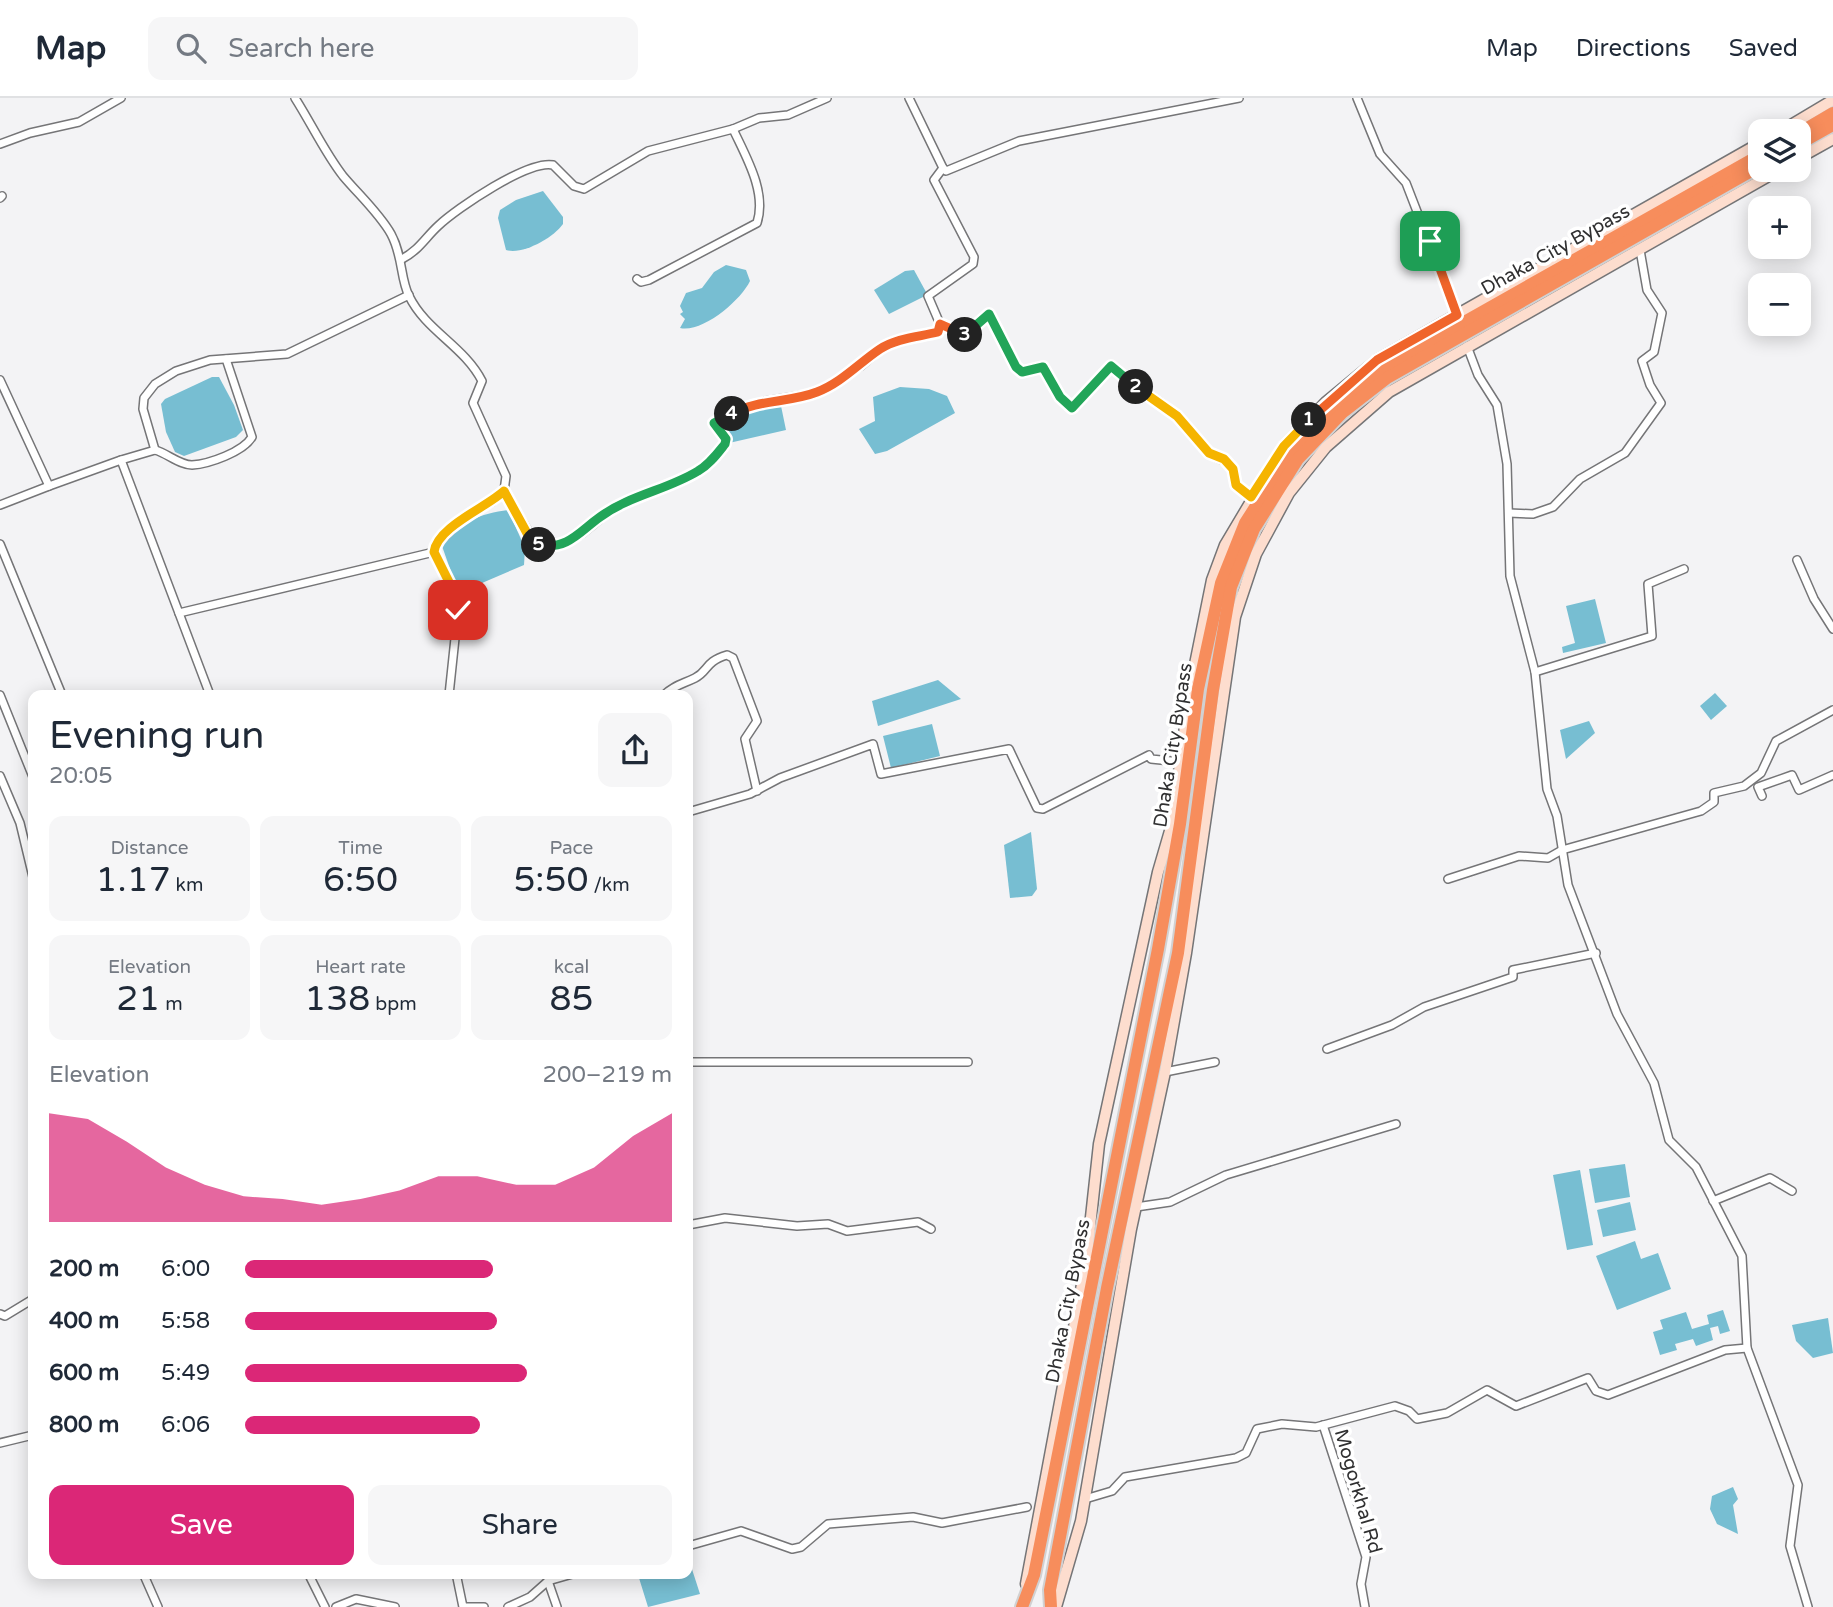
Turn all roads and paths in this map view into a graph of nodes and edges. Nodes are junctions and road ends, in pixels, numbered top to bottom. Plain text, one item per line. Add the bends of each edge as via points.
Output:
1 (121, 98) edge
2 (295, 98) edge
3 (827, 98) edge
4 (909, 98) edge
5 (1239, 98) edge
6 (1357, 98) edge
7 (1833, 100) edge
8 (1833, 113) edge
9 (1801, 119) edge
10 (1811, 125) edge
11 (1833, 125) edge
12 (733, 129) junction
13 (1811, 137) edge
14 (1833, 139) edge
15 (0, 144) edge
16 (1748, 150) edge
17 (1811, 151) edge
18 (1748, 162) edge
19 (943, 168) junction
20 (1748, 173) edge
21 (1758, 182) edge
22 (1640, 250) junction
23 (402, 260) junction
24 (637, 279) dead end
25 (409, 295) junction
26 (1457, 315) junction
27 (940, 324) junction
28 (1467, 346) junction
29 (226, 359) junction
30 (0, 380) edge
31 (155, 450) junction
32 (121, 460) junction
33 (49, 486) junction
34 (504, 491) junction
35 (1251, 497) junction
36 (0, 505) edge
37 (1509, 513) junction
38 (0, 544) edge
39 (434, 552) junction
40 (1797, 561) dead end
41 (1684, 569) dead end
42 (179, 613) junction
43 (1833, 629) edge
44 (1535, 672) junction
45 (60, 690) edge
46 (208, 690) edge
47 (450, 690) edge
48 (670, 690) edge
49 (0, 695) edge
50 (1833, 710) edge
51 (1181, 762) junction
52 (28, 765) edge
53 (1833, 775) edge
54 (0, 776) edge
55 (757, 790) junction
56 (1762, 796) dead end
57 (693, 810) edge
58 (1562, 850) junction
59 (28, 856) edge
60 (1448, 879) dead end
61 (1596, 953) junction
62 (1327, 1049) dead end
63 (693, 1062) edge
64 (968, 1062) dead end
65 (1215, 1062) dead end
66 (1166, 1072) junction
67 (1396, 1124) dead end
68 (1792, 1191) dead end
69 (1713, 1201) junction
70 (1136, 1206) junction
71 (693, 1224) edge
72 (931, 1229) dead end
73 (28, 1302) edge
74 (0, 1314) edge
75 (1747, 1348) junction
76 (1323, 1425) junction
77 (28, 1437) edge
78 (0, 1443) edge
79 (1085, 1499) junction
80 (1027, 1507) dead end
81 (693, 1545) edge
82 (146, 1579) edge
83 (312, 1579) edge
84 (457, 1579) edge
85 (555, 1579) edge
86 (548, 1581) junction
87 (1023, 1603) edge
88 (158, 1607) edge
89 (325, 1607) edge
90 (336, 1607) edge
91 (395, 1607) edge
92 (463, 1607) edge
93 (484, 1607) edge
94 (508, 1607) edge
95 (557, 1607) edge
96 (1054, 1607) edge
97 (1365, 1607) edge
98 (1808, 1607) edge

1 - 15 street via 79,122
2 - 23 street via 342,174 390,233
3 - 12 street via 807,109 759,118
4 - 19 street
5 - 19 street via 1104,127 1051,133 1019,141 946,172
6 - 26 street via 1380,154 1406,183
7 - 9 main road
8 - 10 highway
11 - 13 highway
12 - 23 street via 648,151 584,189 574,186 553,165 536,166 455,213
12 - 24 street via 757,189 757,223 649,280
14 - 17 main road
16 - 26 main road
18 - 87 highway, Dhaka City Bypass via 1381,369 1333,407 1291,451 1232,548 1213,613 1158,949 1034,1575
19 - 27 street via 934,180 974,257 973,264 928,296
20 - 96 highway, Dhaka City Bypass via 1387,378 1342,413 1297,459 1254,529 1225,614 1178,953 1107,1287 1050,1590
21 - 22 main road
22 - 28 main road
22 - 37 street via 1647,290 1662,313 1654,352 1642,361 1661,403 1625,453 1580,479 1553,507 1532,514
23 - 25 street
25 - 29 street via 287,354
25 - 34 street via 482,381 474,404 506,476
26 - 35 main road via 1377,360 1326,402 1284,446
27 - 34 street via 938,332 901,339 880,349 816,393 766,401 714,423 726,439 710,463 616,507 579,537 564,543 536,544
27 - 35 street via 968,335 989,314 1016,367 1022,372 1043,367 1072,408 1111,366 1177,416 1209,453 1224,459 1233,469 1236,485
28 - 37 street via 1497,405
28 - 66 main road via 1382,398 1326,447 1289,493 1256,554 1235,617
29 - 31 street via 176,371 144,398
29 - 31 street via 250,428 252,437 247,444 192,465
30 - 33 street
31 - 32 street
32 - 33 street
32 - 42 street
33 - 36 street
34 - 39 street via 462,519 439,540
35 - 51 main road via 1225,544 1212,580 1190,688
37 - 44 street via 1510,576
38 - 45 street
39 - 42 street
39 - 47 street via 456,596 458,610
40 - 43 street
41 - 44 street via 1648,584 1651,636
42 - 46 street
44 - 58 street via 1547,789
48 - 55 street via 697,677 709,661 727,655 733,658 757,722 746,739
49 - 52 street
50 - 58 street via 1776,741 1761,773 1744,786 1714,793 1714,802 1701,811
51 - 55 street via 1149,755 1043,809 1037,808 1009,748 881,774 873,744
51 - 87 main road via 1172,824 1098,1144 1086,1263
53 - 56 street via 1799,790 1792,775 1772,779 1758,787
54 - 59 street
55 - 57 street
58 - 60 street via 1548,858 1519,856
58 - 61 street via 1568,885
61 - 62 street via 1513,970 1513,978 1424,1007 1392,1025
61 - 69 street via 1617,1014 1654,1083 1669,1140 1696,1167
63 - 64 street
65 - 66 street
66 - 70 main road
67 - 70 street via 1226,1175 1170,1202
68 - 69 street via 1770,1178
69 - 75 street via 1742,1256
70 - 79 main road
71 - 72 street via 725,1217 797,1226 828,1224 847,1231 918,1222
73 - 74 street via 5,1316
75 - 76 street via 1726,1350 1608,1395 1596,1391 1588,1378 1516,1406 1487,1390 1447,1413 1416,1419 1395,1406
75 - 98 street via 1798,1485 1790,1546
76 - 79 street via 1257,1429 1246,1453 1236,1458 1125,1477 1112,1491
76 - 97 street, Mogorkhal Rd via 1366,1557 1361,1584
77 - 78 street
79 - 96 main road via 1073,1555
80 - 81 street via 942,1523 913,1517 828,1524 792,1549 741,1531
82 - 88 street
83 - 89 street
84 - 92 street
85 - 86 street
86 - 94 street via 530,1597
86 - 95 street
90 - 91 street via 356,1599
92 - 93 street

